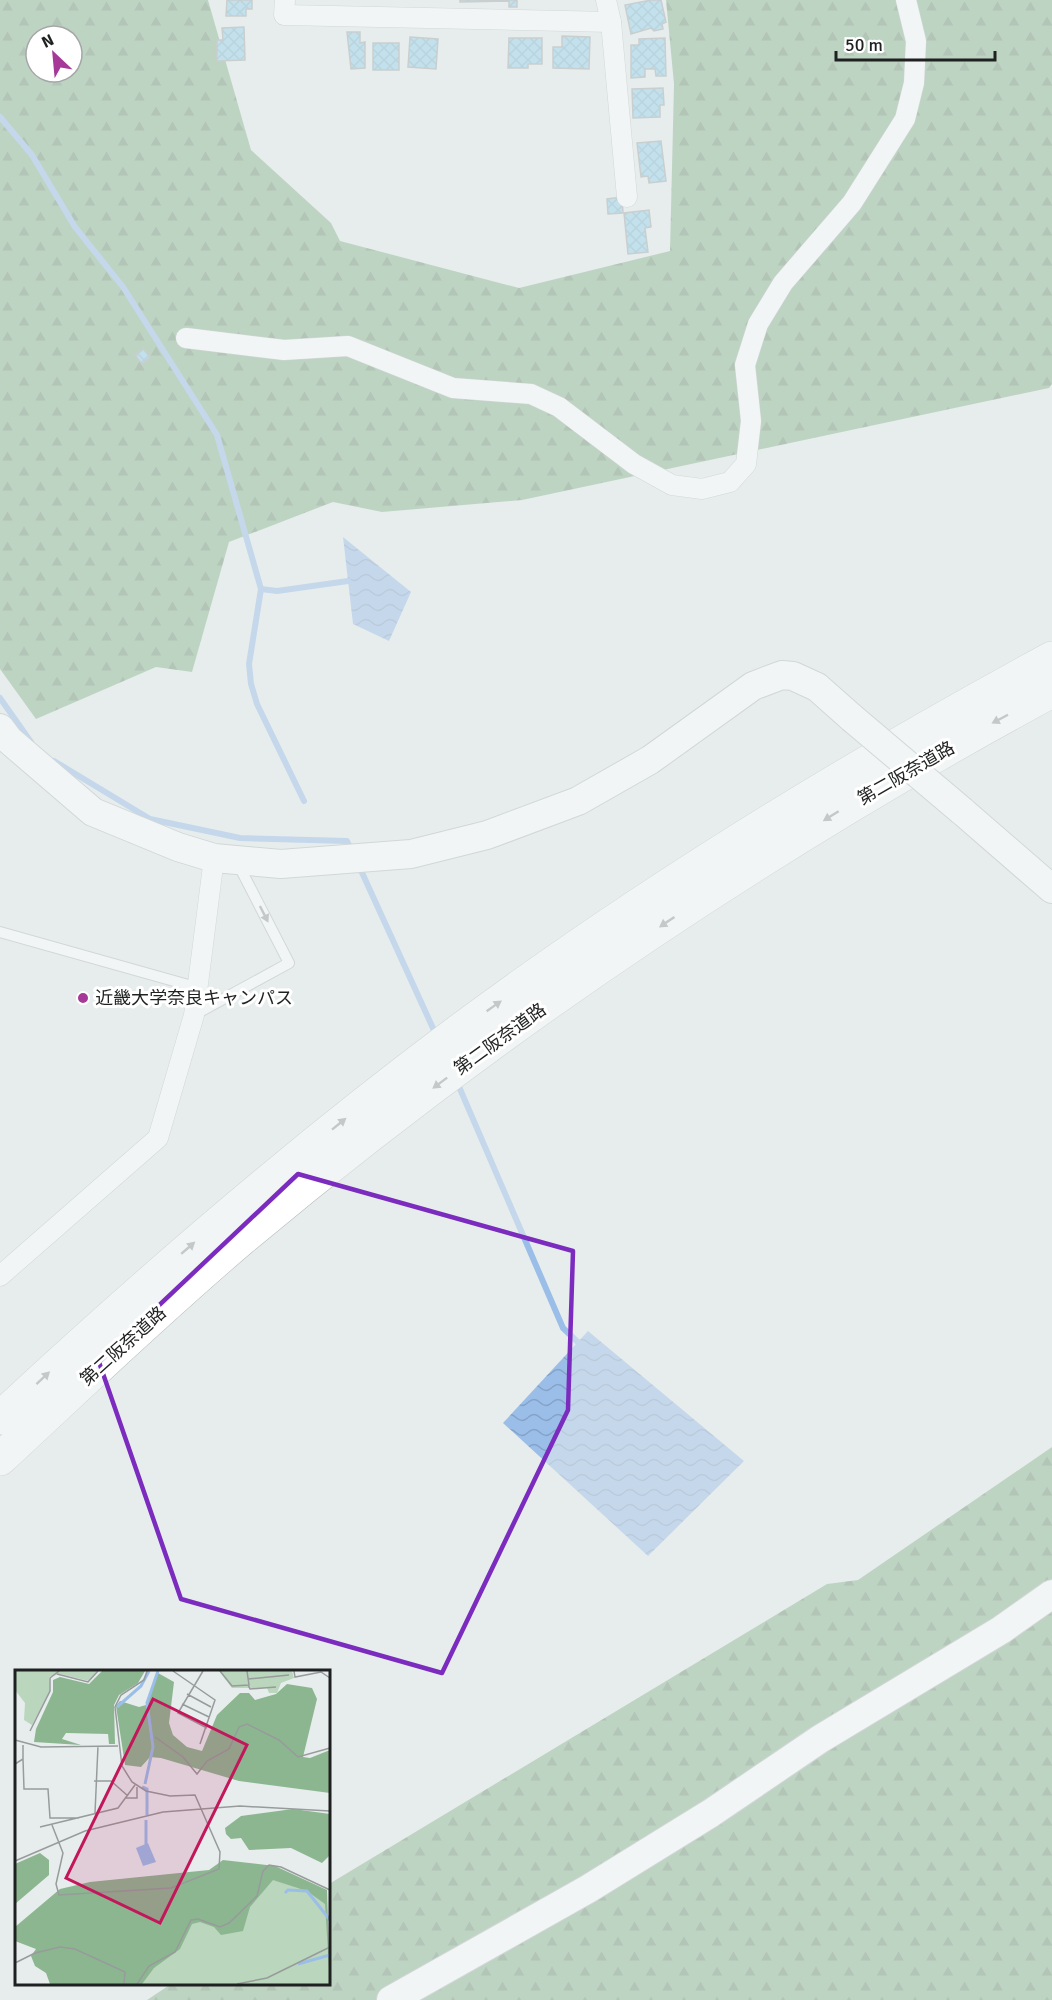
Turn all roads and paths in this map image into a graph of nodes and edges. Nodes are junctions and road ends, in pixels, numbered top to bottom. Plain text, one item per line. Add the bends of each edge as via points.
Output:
1 (285, 0) edge
2 (606, 0) edge
3 (906, 0) edge
4 (611, 22) junction
5 (627, 197) dead end
6 (186, 338) dead end
7 (1052, 658) edge
8 (1052, 691) edge
9 (0, 728) edge
10 (225, 860) junction
11 (1052, 889) edge
12 (0, 932) edge
13 (199, 988) junction
14 (194, 1015) junction
15 (0, 1276) edge
16 (0, 1418) edge
17 (0, 1459) edge
18 (1052, 1593) edge
19 (391, 2000) edge

1 - 4 street via 284,15
2 - 4 street
3 - 6 street via 916,42 914,83 905,119 852,203 783,283 758,324 745,365 751,421 746,464 730,482 702,489 672,485 634,464 558,407 531,394 453,388 348,346 284,350
4 - 5 street
16 -> 7 highway, 第二阪奈道路 via 222,1218 461,1030 693,869 961,707
8 -> 17 highway, 第二阪奈道路 via 852,804 736,876 477,1055 241,1240
9 - 10 street via 93,812 178,847
10 - 11 street, bridge via 281,864 411,854 488,836 578,801 650,760 753,686 782,675 817,687
10 - 13 street
10 -> 14 lane via 290,963
12 - 13 lane
13 - 14 street
14 - 15 street via 158,1138
18 - 19 street via 1001,1630 820,1739 588,1889

